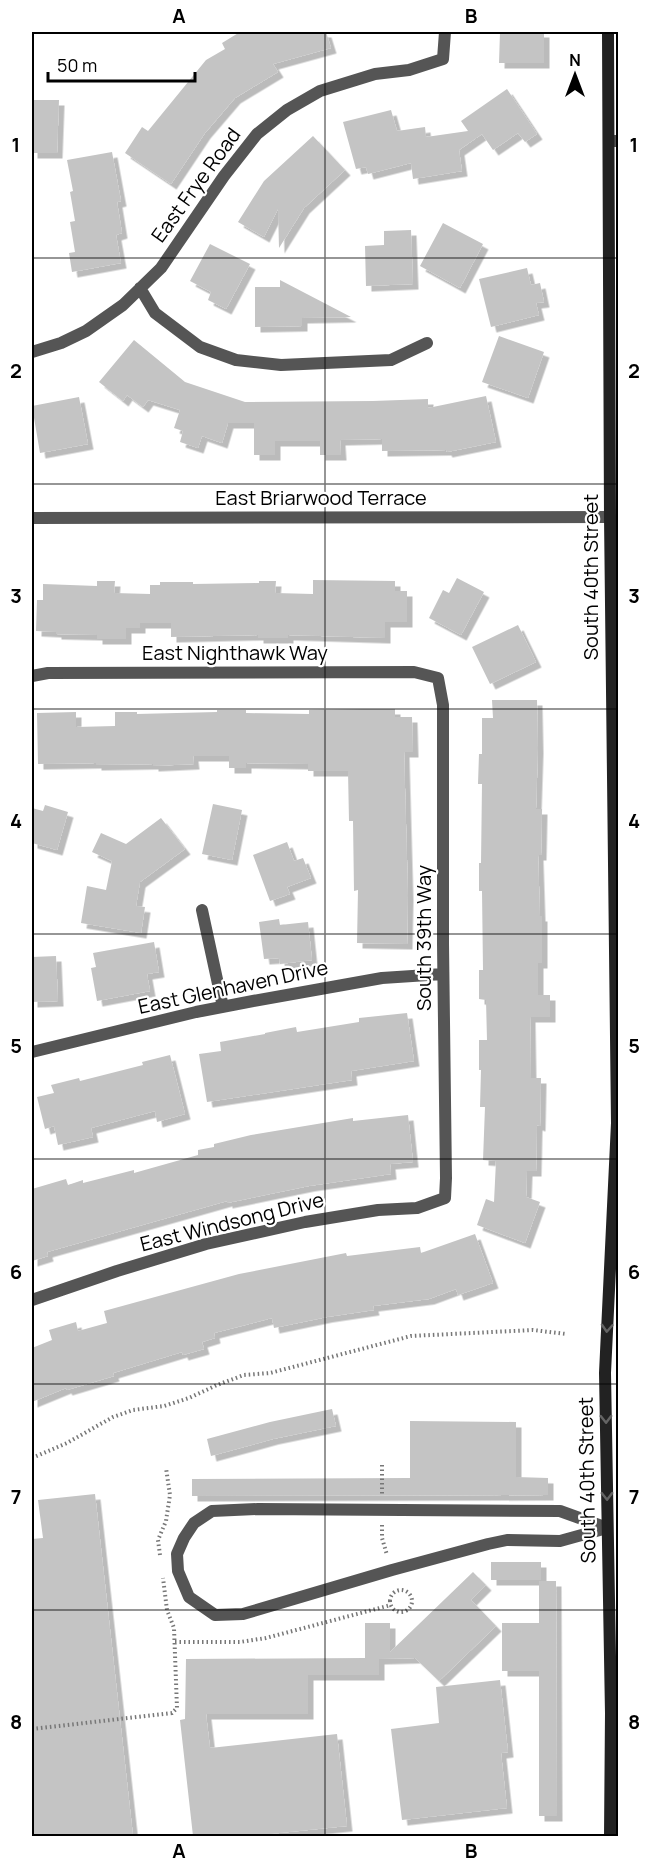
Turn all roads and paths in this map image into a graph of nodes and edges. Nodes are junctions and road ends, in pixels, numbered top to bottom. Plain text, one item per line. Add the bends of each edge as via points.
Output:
1 (445, 32) edge
2 (608, 32) edge
3 (614, 141) edge
4 (140, 288) junction
5 (427, 343) dead end
6 (32, 352) edge
7 (610, 517) junction
8 (32, 518) edge
9 (32, 676) edge
10 (438, 678) joint
11 (202, 910) dead end
12 (443, 974) junction
13 (223, 1007) junction
14 (32, 1052) edge
15 (618, 1129) edge
16 (445, 1198) joint
17 (32, 1300) edge
18 (566, 1334) dead end
19 (32, 1458) edge
20 (382, 1466) dead end
21 (382, 1510) junction
22 (613, 1528) edge
23 (392, 1570) junction
24 (398, 1591) junction
25 (391, 1605) junction
26 (32, 1729) edge
27 (610, 1836) edge

1 - 4 street, East Frye Road via 443,59 320,91 257,135 161,267
2 - 3 main road, South 40th Street
3 - 7 main road, South 40th Street
4 - 5 street via 155,313 200,347 236,360 281,365 391,360
4 - 6 street, East Frye Road via 86,331
7 - 8 street, East Briarwood Terrace
7 - 15 main road, South 40th Street
9 - 10 street, East Nighthawk Way via 414,672
10 - 12 street, South 39th Way via 443,705
11 - 13 street
12 - 13 street, East Glenhaven Drive via 382,978
12 - 16 street, South 39th Way
13 - 14 street, East Glenhaven Drive
15 -> 22 main road, South 40th Street via 605,1373
16 - 17 street, East Windsong Drive via 417,1208 378,1209 206,1244
18 - 19 path via 533,1330 411,1336 270,1373 244,1375 164,1406 133,1410
20 - 21 path
21 - 22 street via 560,1510
21 - 23 path via 382,1538
21 - 23 street via 212,1510 194,1523 184,1538 177,1554 178,1571 189,1597 215,1615 224,1615 243,1614
22 - 23 street via 560,1541 507,1540
22 - 27 main road, South 40th Street
23 - 24 path
24 - 25 path via 392,1596
24 - 25 path via 408,1593 410,1606 398,1611
25 - 26 path via 266,1638 175,1642 177,1708 172,1713

